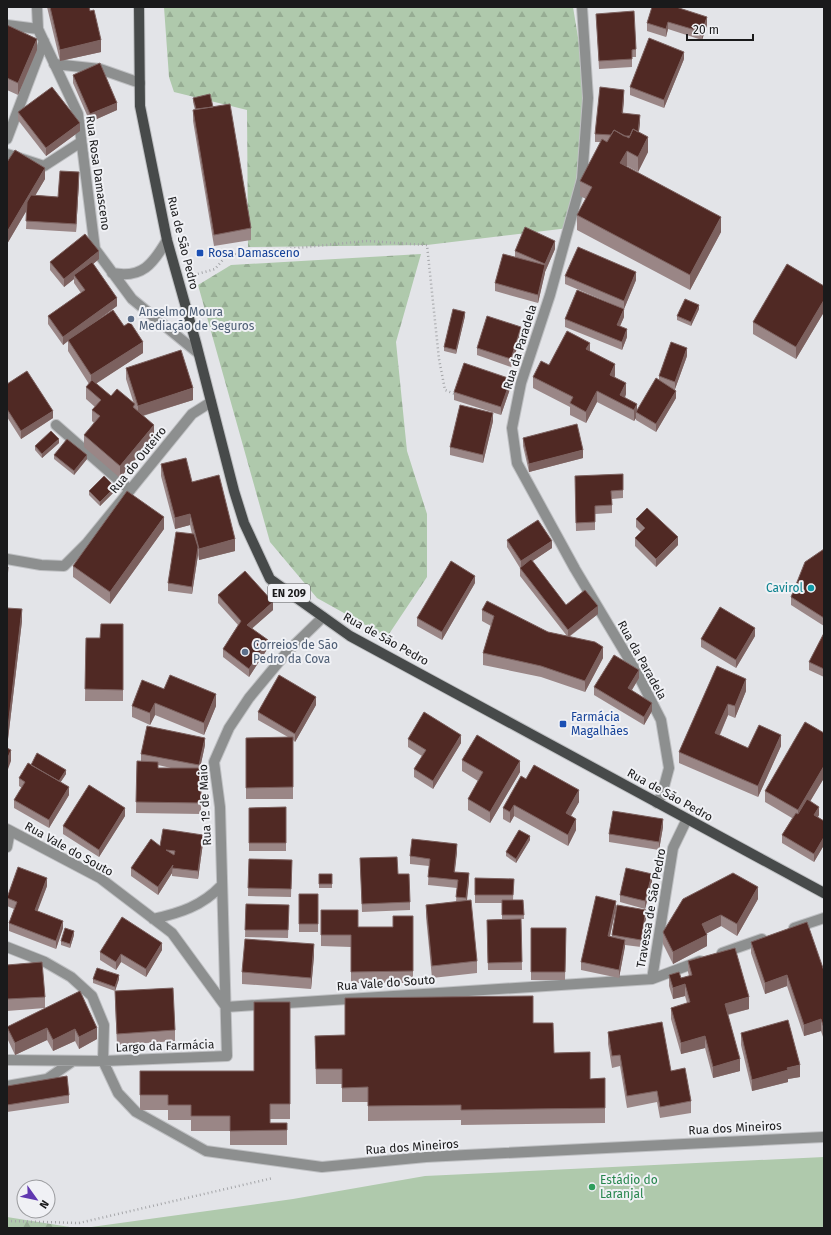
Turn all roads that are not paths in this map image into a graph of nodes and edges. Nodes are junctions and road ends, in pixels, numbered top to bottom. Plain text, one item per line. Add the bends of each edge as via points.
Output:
1 (37, 7) edge
2 (138, 7) edge
3 (582, 7) edge
4 (7, 25) edge
5 (38, 29) junction
6 (44, 41) junction
7 (54, 64) junction
8 (140, 83) junction
9 (7, 139) edge
10 (82, 142) junction
11 (7, 154) edge
12 (167, 240) junction
13 (112, 273) junction
14 (198, 353) junction
15 (211, 402) junction
16 (56, 425) dead end
17 (130, 490) junction
18 (7, 559) edge
19 (323, 617) junction
20 (657, 803) junction
21 (687, 819) junction
22 (9, 830) edge
23 (7, 847) edge
24 (221, 886) junction
25 (824, 893) edge
26 (153, 918) junction
27 (824, 918) edge
28 (786, 931) edge
29 (771, 936) edge
30 (7, 947) edge
31 (652, 979) junction
32 (226, 1006) junction
33 (7, 1060) edge
34 (73, 1061) junction
35 (103, 1061) junction
36 (7, 1086) edge
37 (824, 1137) edge

1 - 5 street, Rua Rosa Damasceno
2 - 8 main road, Rua de São Pedro / EN 209
3 - 20 street, Rua da Paradela via 588,98 582,179 550,295 521,383 512,428 517,463 574,569 636,671 661,720 669,768
4 - 5 street
5 - 6 street, Rua Rosa Damasceno
6 - 7 street, Rua Rosa Damasceno
6 - 9 street
7 - 8 street via 100,70
7 - 10 street, Rua Rosa Damasceno via 78,114
8 - 12 main road, Rua de São Pedro / EN 209 via 140,106
10 - 11 street via 44,166
10 - 13 street, Rua Rosa Damasceno via 95,249
12 - 13 street via 155,260 136,274
12 - 14 main road, Rua de São Pedro / EN 209
13 - 14 street, Rua Rosa Damasceno via 132,299
14 - 15 main road, Rua de São Pedro / EN 209
15 - 17 street, Rua do Outeiro via 192,414
15 - 19 main road, Rua de São Pedro / EN 209 via 244,523 270,579
16 - 17 street
17 - 18 street, Rua do Outeiro via 87,543 64,566
19 - 20 main road, Rua de São Pedro / EN 209 via 350,636
19 - 24 street, Rua 1º de Maio via 288,651 249,698 229,728 214,762 220,807
20 - 21 main road, Rua de São Pedro / EN 209
21 - 25 main road, Rua de São Pedro / EN 209
21 - 31 street, Travessa de São Pedro via 673,848
22 - 23 street
22 - 26 street, Rua Vale do Souto via 100,878
24 - 26 street via 210,898 185,910
24 - 32 street, Rua 1º de Maio
26 - 32 street, Rua Vale do Souto via 172,933
27 - 28 street
29 - 31 street, Rua Vale do Souto
30 - 35 street via 45,962 71,977 92,996 104,1025
31 - 32 street, Rua Vale do Souto
32 - 35 street, Largo da Farmácia via 227,1056
33 - 34 street
34 - 35 street
34 - 36 street via 47,1079
35 - 37 street, Rua dos Mineiros via 118,1093 136,1112 206,1151 322,1167 426,1158

